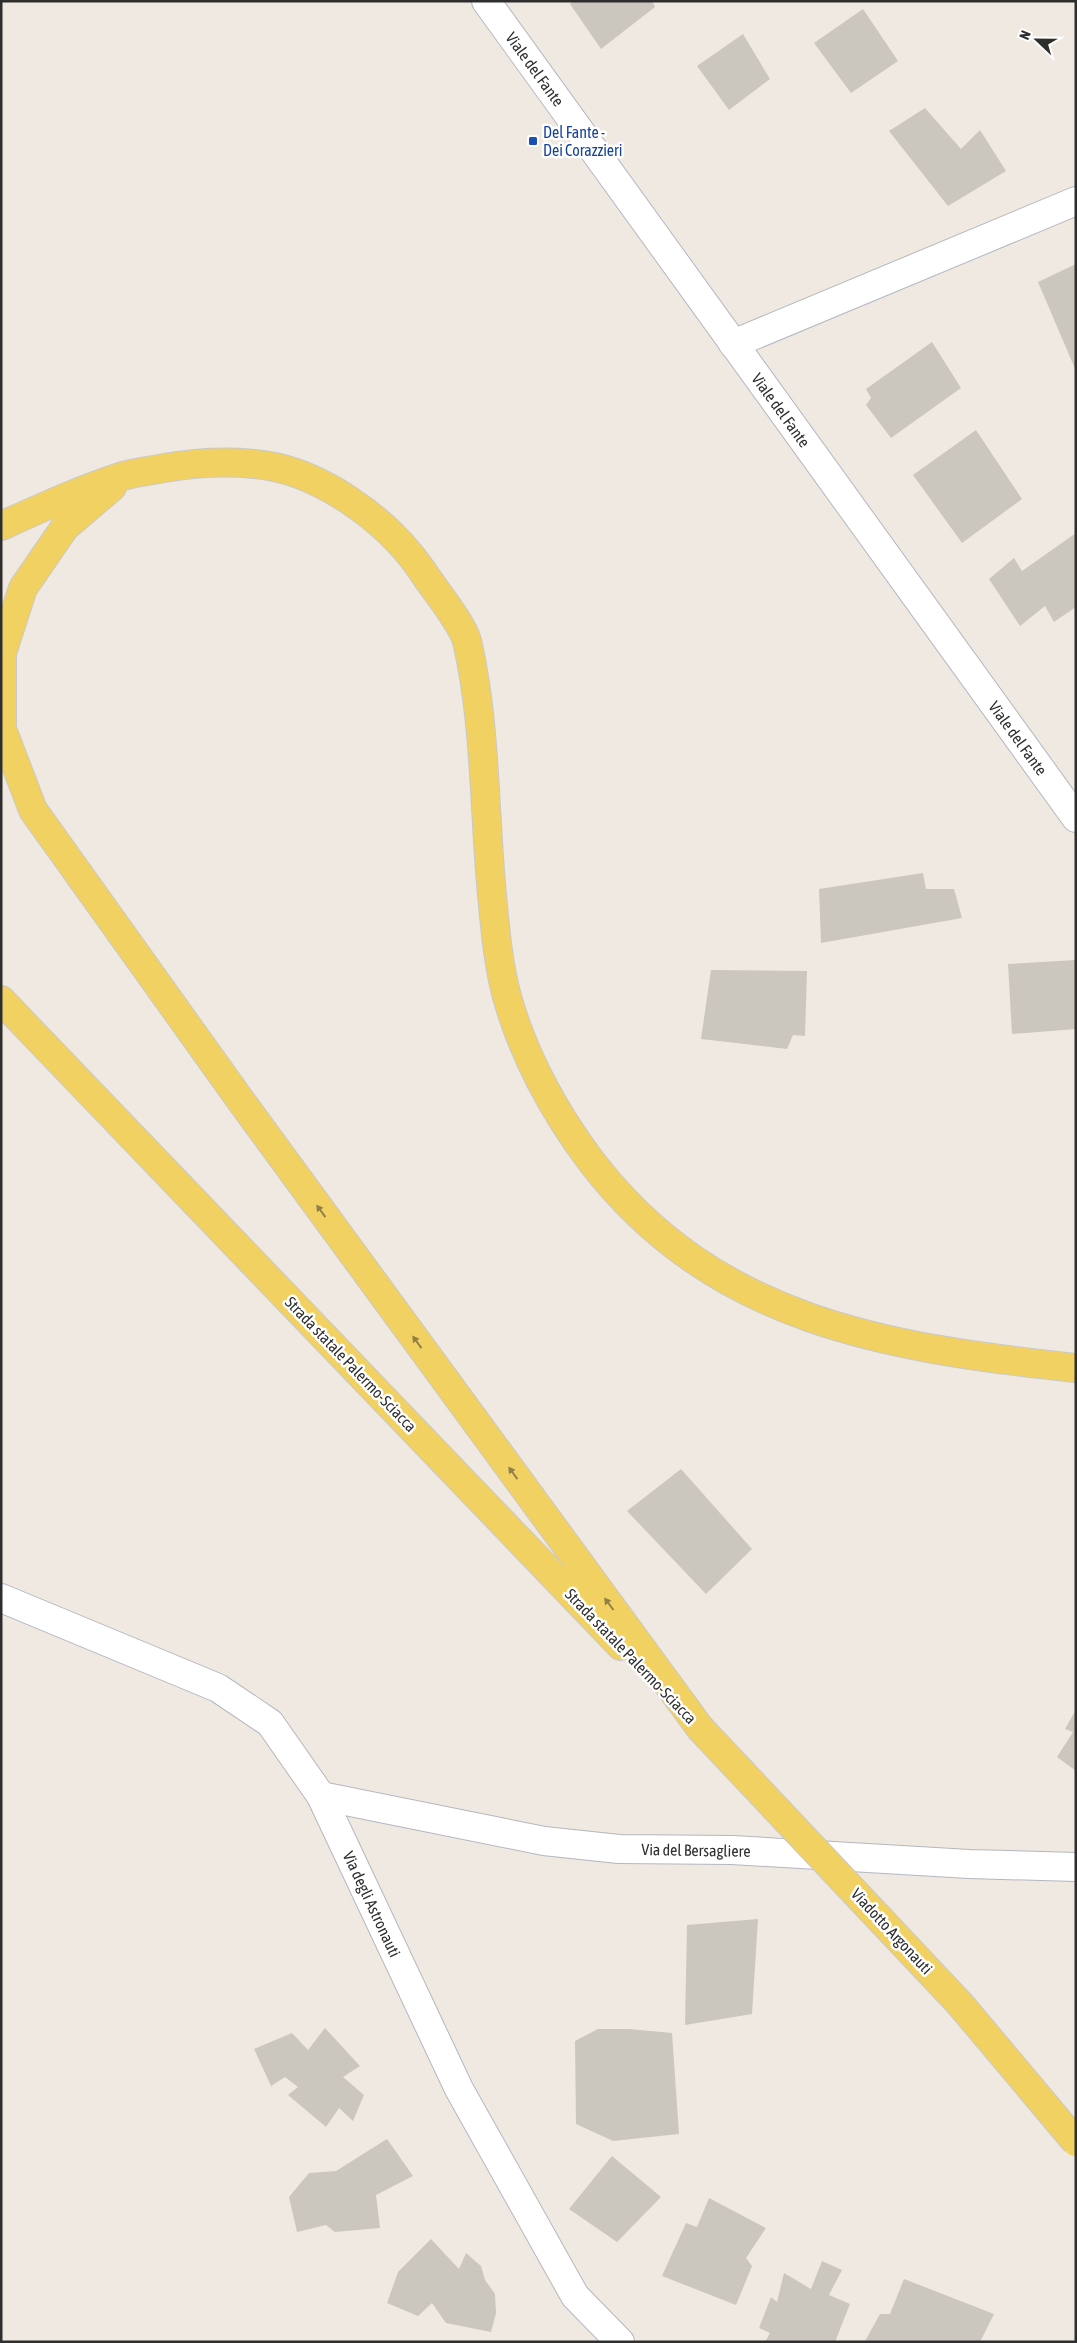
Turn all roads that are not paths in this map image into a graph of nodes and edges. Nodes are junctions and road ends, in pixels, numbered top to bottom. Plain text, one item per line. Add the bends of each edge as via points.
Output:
1 (486, 1) edge
2 (1076, 201) edge
3 (733, 344) junction
4 (127, 474) junction
5 (52, 504) junction
6 (1, 508) edge
7 (1, 526) edge
8 (1076, 818) edge
9 (1, 1000) edge
10 (1076, 1368) edge
11 (1, 1598) edge
12 (700, 1728) junction
13 (321, 1796) junction
14 (1076, 1867) edge
15 (1076, 2142) edge
16 (620, 2342) edge

1 - 3 street, Viale del Fante
2 - 3 street
3 - 8 street, Viale del Fante
4 - 5 main road
4 - 10 main road via 195,463 258,464 307,477 363,508 409,551 466,635 479,719 495,928 506,992 526,1050 559,1113 592,1162 642,1219 705,1268 780,1308 856,1334 972,1357
12 -> 4 main road via 247,1109 33,810 2,729 2,653 23,588 65,527
5 - 6 main road
5 - 7 main road
9 - 12 main road, Strada statale Palermo-Sciacca
11 - 13 street, Via degli Astronauti via 218,1688 270,1724
12 - 15 main road, Viadotto Argonauti, bridge via 960,2004
13 - 14 street, Via del Bersagliere via 544,1841 619,1849 732,1850
13 - 16 street, Via degli Astronauti via 459,2089 575,2296

